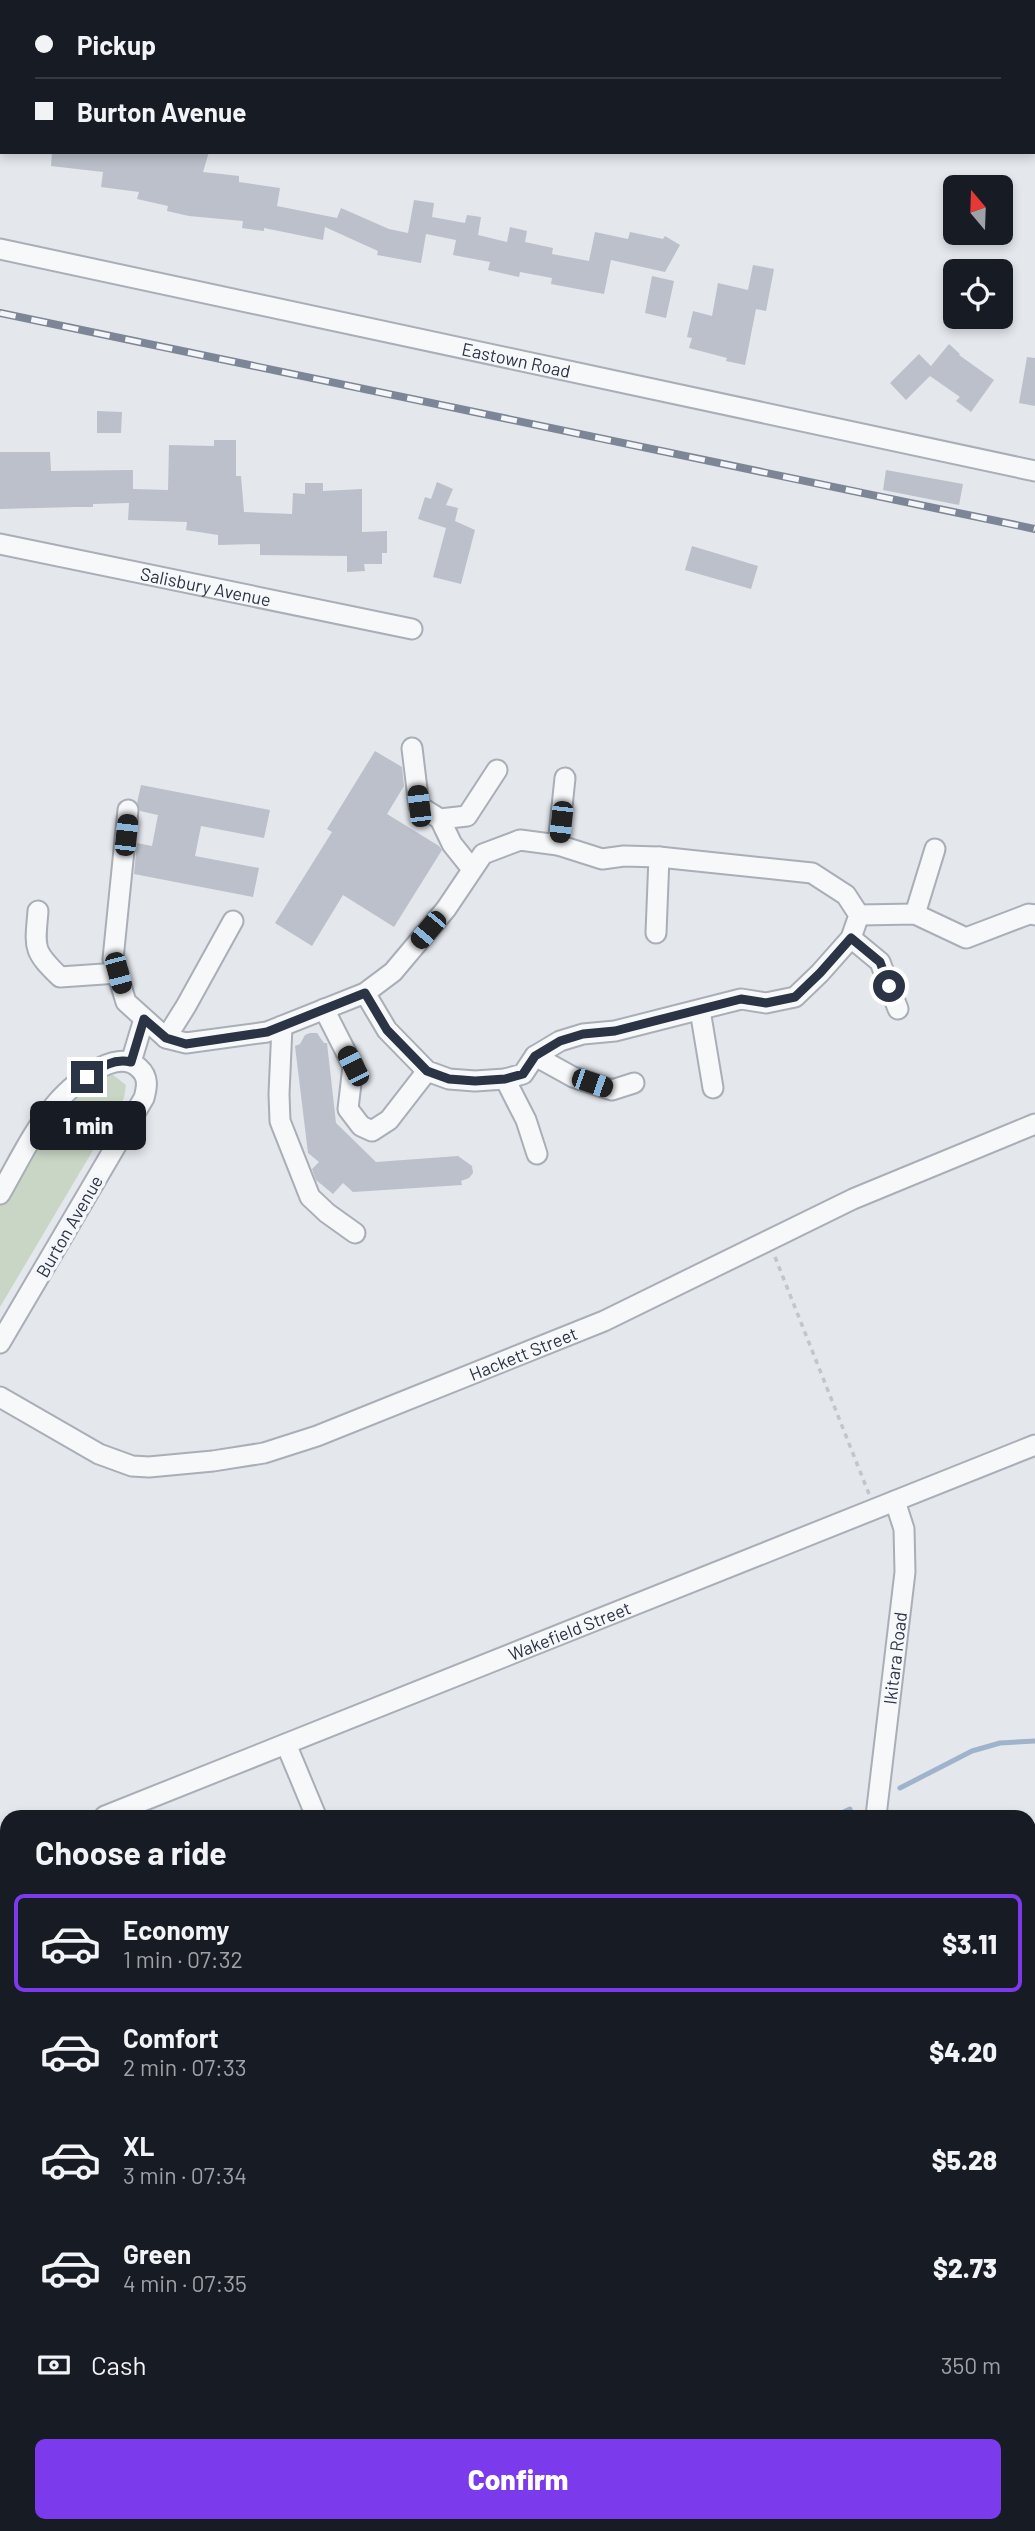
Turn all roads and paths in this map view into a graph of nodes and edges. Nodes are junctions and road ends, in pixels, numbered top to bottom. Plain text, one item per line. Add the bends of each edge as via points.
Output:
1 (0, 249) edge
2 (1035, 471) edge
3 (0, 544) edge
4 (412, 629) dead end
5 (412, 748) dead end
6 (497, 770) dead end
7 (565, 778) dead end
8 (128, 810) dead end
9 (439, 819) junction
10 (558, 845) junction
11 (935, 849) dead end
12 (659, 857) junction
13 (472, 869) junction
14 (38, 911) dead end
15 (915, 914) junction
16 (859, 915) junction
17 (1035, 915) edge
18 (233, 921) dead end
19 (656, 933) dead end
20 (851, 938) junction
21 (118, 973) junction
22 (365, 993) junction
23 (324, 1009) junction
24 (898, 1009) dead end
25 (700, 1010) junction
26 (144, 1019) junction
27 (282, 1026) junction
28 (166, 1038) junction
29 (535, 1056) junction
30 (131, 1062) junction
31 (427, 1071) junction
32 (505, 1079) junction
33 (634, 1083) dead end
34 (713, 1088) dead end
35 (1035, 1124) edge
36 (537, 1154) dead end
37 (0, 1194) edge
38 (355, 1233) dead end
39 (768, 1241) junction
40 (0, 1343) edge
41 (0, 1397) edge
42 (1035, 1446) edge
43 (895, 1501) junction
44 (875, 1509) junction
45 (286, 1744) junction
46 (120, 1810) edge
47 (314, 1810) edge
48 (877, 1810) edge

1 - 2 street, Eastown Road
3 - 4 street, Salisbury Avenue
5 - 9 street via 419,806
6 - 9 street via 467,816
7 - 10 street
8 - 21 street via 113,959
9 - 13 street
10 - 12 street via 602,859
10 - 13 street via 520,840 483,853
11 - 15 street
12 - 16 street via 812,873 846,895
12 - 19 street
13 - 22 street via 446,909 393,972
14 - 21 street via 36,947 60,977
15 - 16 street
15 - 17 street via 966,938
16 - 20 street
18 - 28 street
20 - 24 street via 880,962
20 - 25 street via 795,997 766,1003 741,999
21 - 26 street via 126,1002
22 - 23 street
22 - 31 street via 387,1030
23 - 27 street
23 - 31 street via 353,1066 348,1109 361,1126 372,1131 388,1119
25 - 29 street via 583,1034
25 - 34 street
26 - 28 street
26 - 30 street
27 - 28 street via 186,1044
27 - 38 street via 280,1121 310,1197
29 - 32 street via 523,1074
29 - 33 street via 573,1077 612,1090
30 - 37 street via 103,1065 54,1105
30 - 40 street, Burton Avenue via 145,1075 144,1098
31 - 32 street via 449,1079
32 - 36 street
35 - 39 street, Hackett Street via 902,1177
39 - 41 street, Hackett Street via 604,1321 317,1436 264,1452 213,1461 132,1466 99,1454
39 - 44 path
42 - 43 street, Wakefield Street
43 - 44 street, Wakefield Street
43 - 48 street, Ikitara Road via 904,1529 905,1572
44 - 45 street, Wakefield Street
45 - 46 street, Wakefield Street
45 - 47 street

